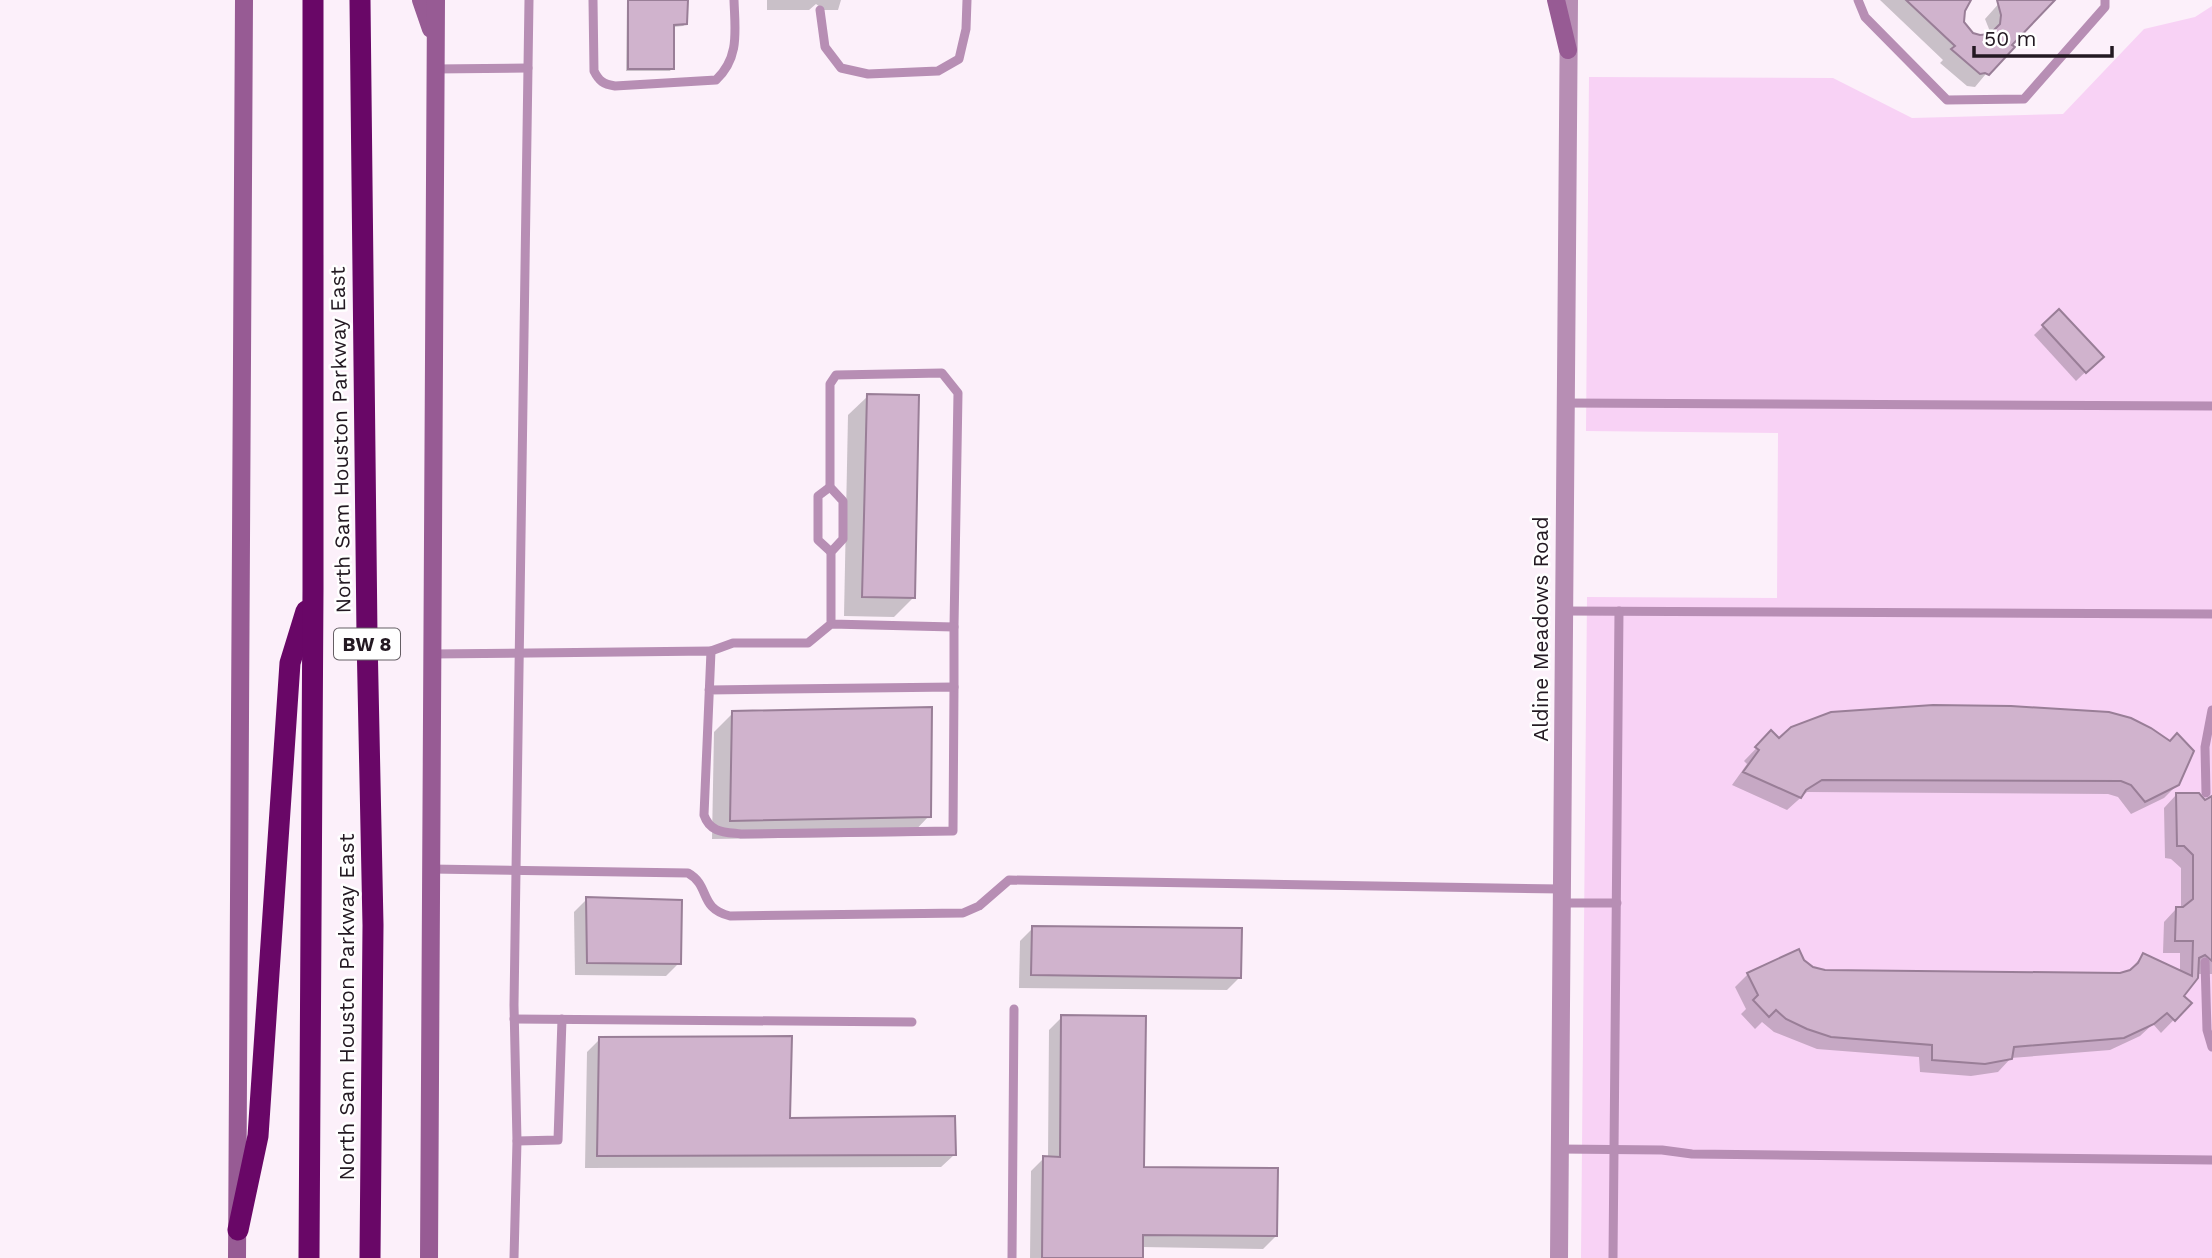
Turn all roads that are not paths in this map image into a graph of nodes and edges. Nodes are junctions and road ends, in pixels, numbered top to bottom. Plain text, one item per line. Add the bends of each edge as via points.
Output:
1 (244, 0) edge
2 (258, 0) edge
3 (313, 0) edge
4 (360, 0) edge
5 (421, 0) edge
6 (436, 0) edge
7 (528, 0) edge
8 (593, 0) edge
9 (734, 0) edge
10 (967, 0) edge
11 (1556, 0) edge
12 (1569, 0) edge
13 (1858, 0) edge
14 (2105, 0) edge
15 (820, 10) dead end
16 (244, 32) junction
17 (435, 42) junction
18 (1568, 50) junction
19 (528, 68) junction
20 (435, 69) junction
21 (1564, 402) junction
22 (2212, 406) edge
23 (830, 487) junction
24 (831, 552) junction
25 (313, 589) junction
26 (1564, 611) junction
27 (1619, 611) junction
28 (2212, 614) edge
29 (831, 624) junction
30 (954, 627) junction
31 (711, 650) junction
32 (519, 652) junction
33 (432, 654) junction
34 (954, 687) junction
35 (709, 690) junction
36 (2212, 710) edge
37 (2206, 793) dead end
38 (431, 869) junction
39 (516, 870) junction
40 (1561, 896) junction
41 (1617, 904) junction
42 (2205, 962) dead end
43 (1014, 1009) dead end
44 (514, 1019) junction
45 (562, 1019) junction
46 (912, 1022) dead end
47 (2212, 1047) edge
48 (517, 1141) junction
49 (1559, 1149) junction
50 (1615, 1149) junction
51 (2212, 1160) edge
52 (238, 1230) junction
53 (237, 1258) edge
54 (309, 1258) edge
55 (370, 1258) edge
56 (429, 1258) edge
57 (514, 1258) edge
58 (1012, 1258) edge
59 (1559, 1258) edge
60 (1613, 1258) edge

1 - 16 main road
2 - 16 main road
3 - 25 highway, North Sam Houston Parkway East / BW 8
4 - 55 highway, North Sam Houston Parkway East / BW 8 via 373,925
5 - 17 main road
6 - 17 main road
7 - 19 lane
8 - 9 lane via 594,71 605,85 716,80 733,57
10 - 15 lane via 959,59 938,71 869,74 841,68 825,47
11 - 18 main road
12 - 18 street, Aldine Meadows Road
13 - 14 lane via 1865,17 1947,100 2024,99 2105,7
16 - 52 main road
17 - 20 main road
18 - 21 street, Aldine Meadows Road
19 - 20 lane
19 - 32 lane
20 - 33 main road
21 - 22 lane
21 - 26 street, Aldine Meadows Road
23 - 24 lane via 843,500 843,539
23 - 24 lane via 818,496 818,540
23 - 30 lane via 830,384 836,375 942,373 958,393
24 - 29 lane
25 - 52 highway via 290,663 258,1136
25 - 54 highway, North Sam Houston Parkway East / BW 8
26 - 27 lane
26 - 40 street, Aldine Meadows Road
27 - 28 lane
27 - 41 lane
29 - 30 lane
29 - 31 lane via 808,643 733,643
30 - 34 lane
31 - 32 lane
31 - 35 lane
32 - 33 lane
32 - 39 lane
33 - 38 main road
34 - 35 lane
34 - 35 lane via 953,831 741,834 717,831 704,815
36 - 37 lane via 2205,747
38 - 39 lane
38 - 56 main road
39 - 40 lane via 688,873 697,878 710,906 730,916 963,912 979,906 1009,880
39 - 44 lane
40 - 41 lane
40 - 49 street, Aldine Meadows Road
41 - 50 lane
42 - 47 lane via 2207,1030
43 - 58 lane
44 - 45 lane
44 - 48 lane
45 - 46 lane
45 - 48 lane via 558,1140
48 - 57 lane
49 - 50 lane
49 - 59 street, Aldine Meadows Road
50 - 51 lane via 1692,1154
50 - 60 lane
52 - 53 main road

